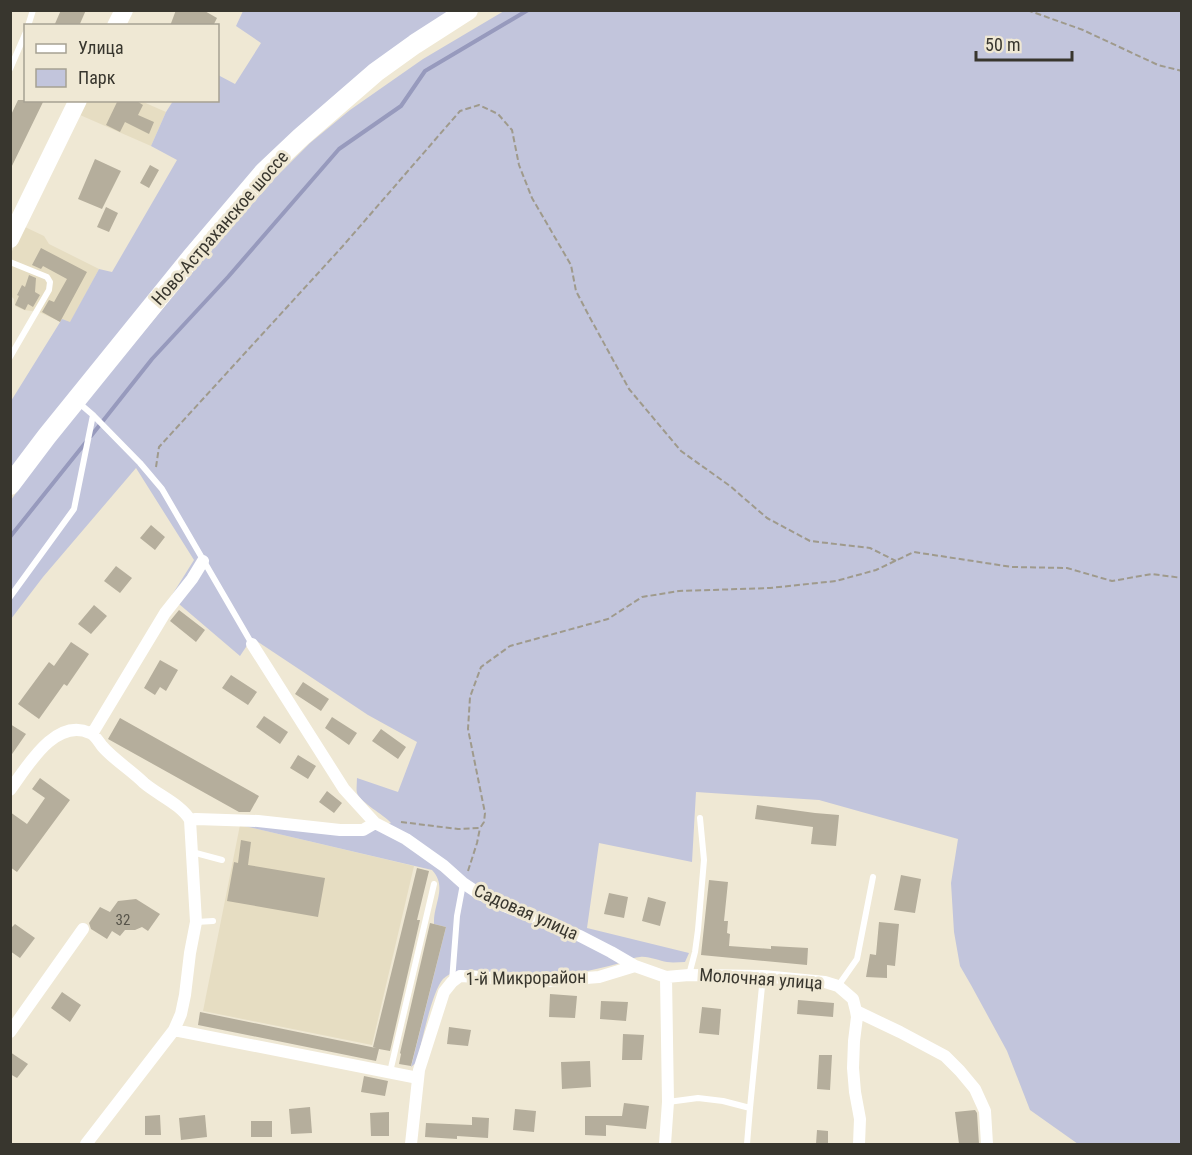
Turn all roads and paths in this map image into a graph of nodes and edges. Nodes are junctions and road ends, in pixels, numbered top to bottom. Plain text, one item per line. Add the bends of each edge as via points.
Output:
1 (124, 10) edge
2 (468, 10) edge
3 (1027, 10) edge
4 (117, 24) edge
5 (24, 37) edge
6 (10, 69) edge
7 (1182, 71) edge
8 (77, 102) edge
9 (11, 239) edge
10 (10, 262) edge
11 (10, 357) edge
12 (76, 400) junction
13 (93, 415) junction
14 (10, 485) edge
15 (162, 489) junction
16 (203, 561) junction
17 (897, 561) junction
18 (1182, 578) edge
19 (10, 597) edge
20 (252, 644) joint
21 (92, 734) junction
22 (10, 790) edge
23 (700, 818) dead end
24 (190, 820) junction
25 (375, 823) junction
26 (480, 828) junction
27 (192, 852) junction
28 (222, 860) dead end
29 (873, 877) dead end
30 (463, 883) junction
31 (434, 884) dead end
32 (213, 921) dead end
33 (196, 922) junction
34 (83, 929) dead end
35 (634, 966) junction
36 (689, 975) junction
37 (763, 976) junction
38 (666, 977) junction
39 (452, 982) junction
40 (838, 986) junction
41 (856, 1011) junction
42 (174, 1030) junction
43 (10, 1032) edge
44 (390, 1072) junction
45 (418, 1078) junction
46 (668, 1102) junction
47 (750, 1108) junction
48 (86, 1144) edge
49 (411, 1144) edge
50 (665, 1144) edge
51 (747, 1144) edge
52 (859, 1144) edge
53 (987, 1144) edge

1 - 4 street
2 - 12 main road, Ново-Астраханское шоссе via 376,72 264,172
3 - 7 path via 1083,30 1158,65
5 - 6 lane
8 - 9 street
10 - 11 lane via 47,277 50,282
12 - 13 lane
12 - 14 main road, Ново-Астраханское шоссе
13 - 15 lane
13 - 19 lane via 74,509
15 - 16 lane
15 - 17 path via 155,469 159,447 460,111 479,105 498,114 512,130 519,165 532,198 571,265 576,291 589,316 629,389 681,451 767,518 810,541 870,548
16 - 20 lane
16 - 21 street via 165,613
17 - 18 path via 914,552 1012,567 1067,567 1112,581 1152,574
17 - 26 path via 836,580 642,597 608,619 510,646 481,667 470,697 468,729 485,813
20 - 25 street, Садовая улица via 344,789
21 - 22 street via 65,732 45,744
21 - 24 street via 109,754
23 - 36 lane via 704,860 698,930
24 - 25 street via 258,821 340,830 363,830
24 - 27 street
25 - 26 path via 390,820
25 - 30 street, Садовая улица via 406,839
26 - 30 path
27 - 28 lane
27 - 33 street
29 - 40 lane via 857,959
30 - 35 street, Садовая улица via 507,907 580,936
30 - 39 lane
31 - 44 lane
32 - 33 lane
33 - 42 street via 185,995
34 - 43 street
35 - 38 street, Садовая улица
35 - 39 street, 1-й Микрорайон via 599,977 547,981 460,976
36 - 37 street, Молочная улица
36 - 38 street, Молочная улица
37 - 40 street, Молочная улица
37 - 47 lane
38 - 46 street
39 - 45 street via 444,992
40 - 41 street, Молочная улица via 853,999
41 - 52 street via 853,1068
41 - 53 street, Молочная улица via 945,1056 960,1071 975,1089 985,1111
42 - 44 street
42 - 48 street
44 - 45 street
45 - 49 street
46 - 47 lane via 698,1098
46 - 50 street
47 - 51 lane

